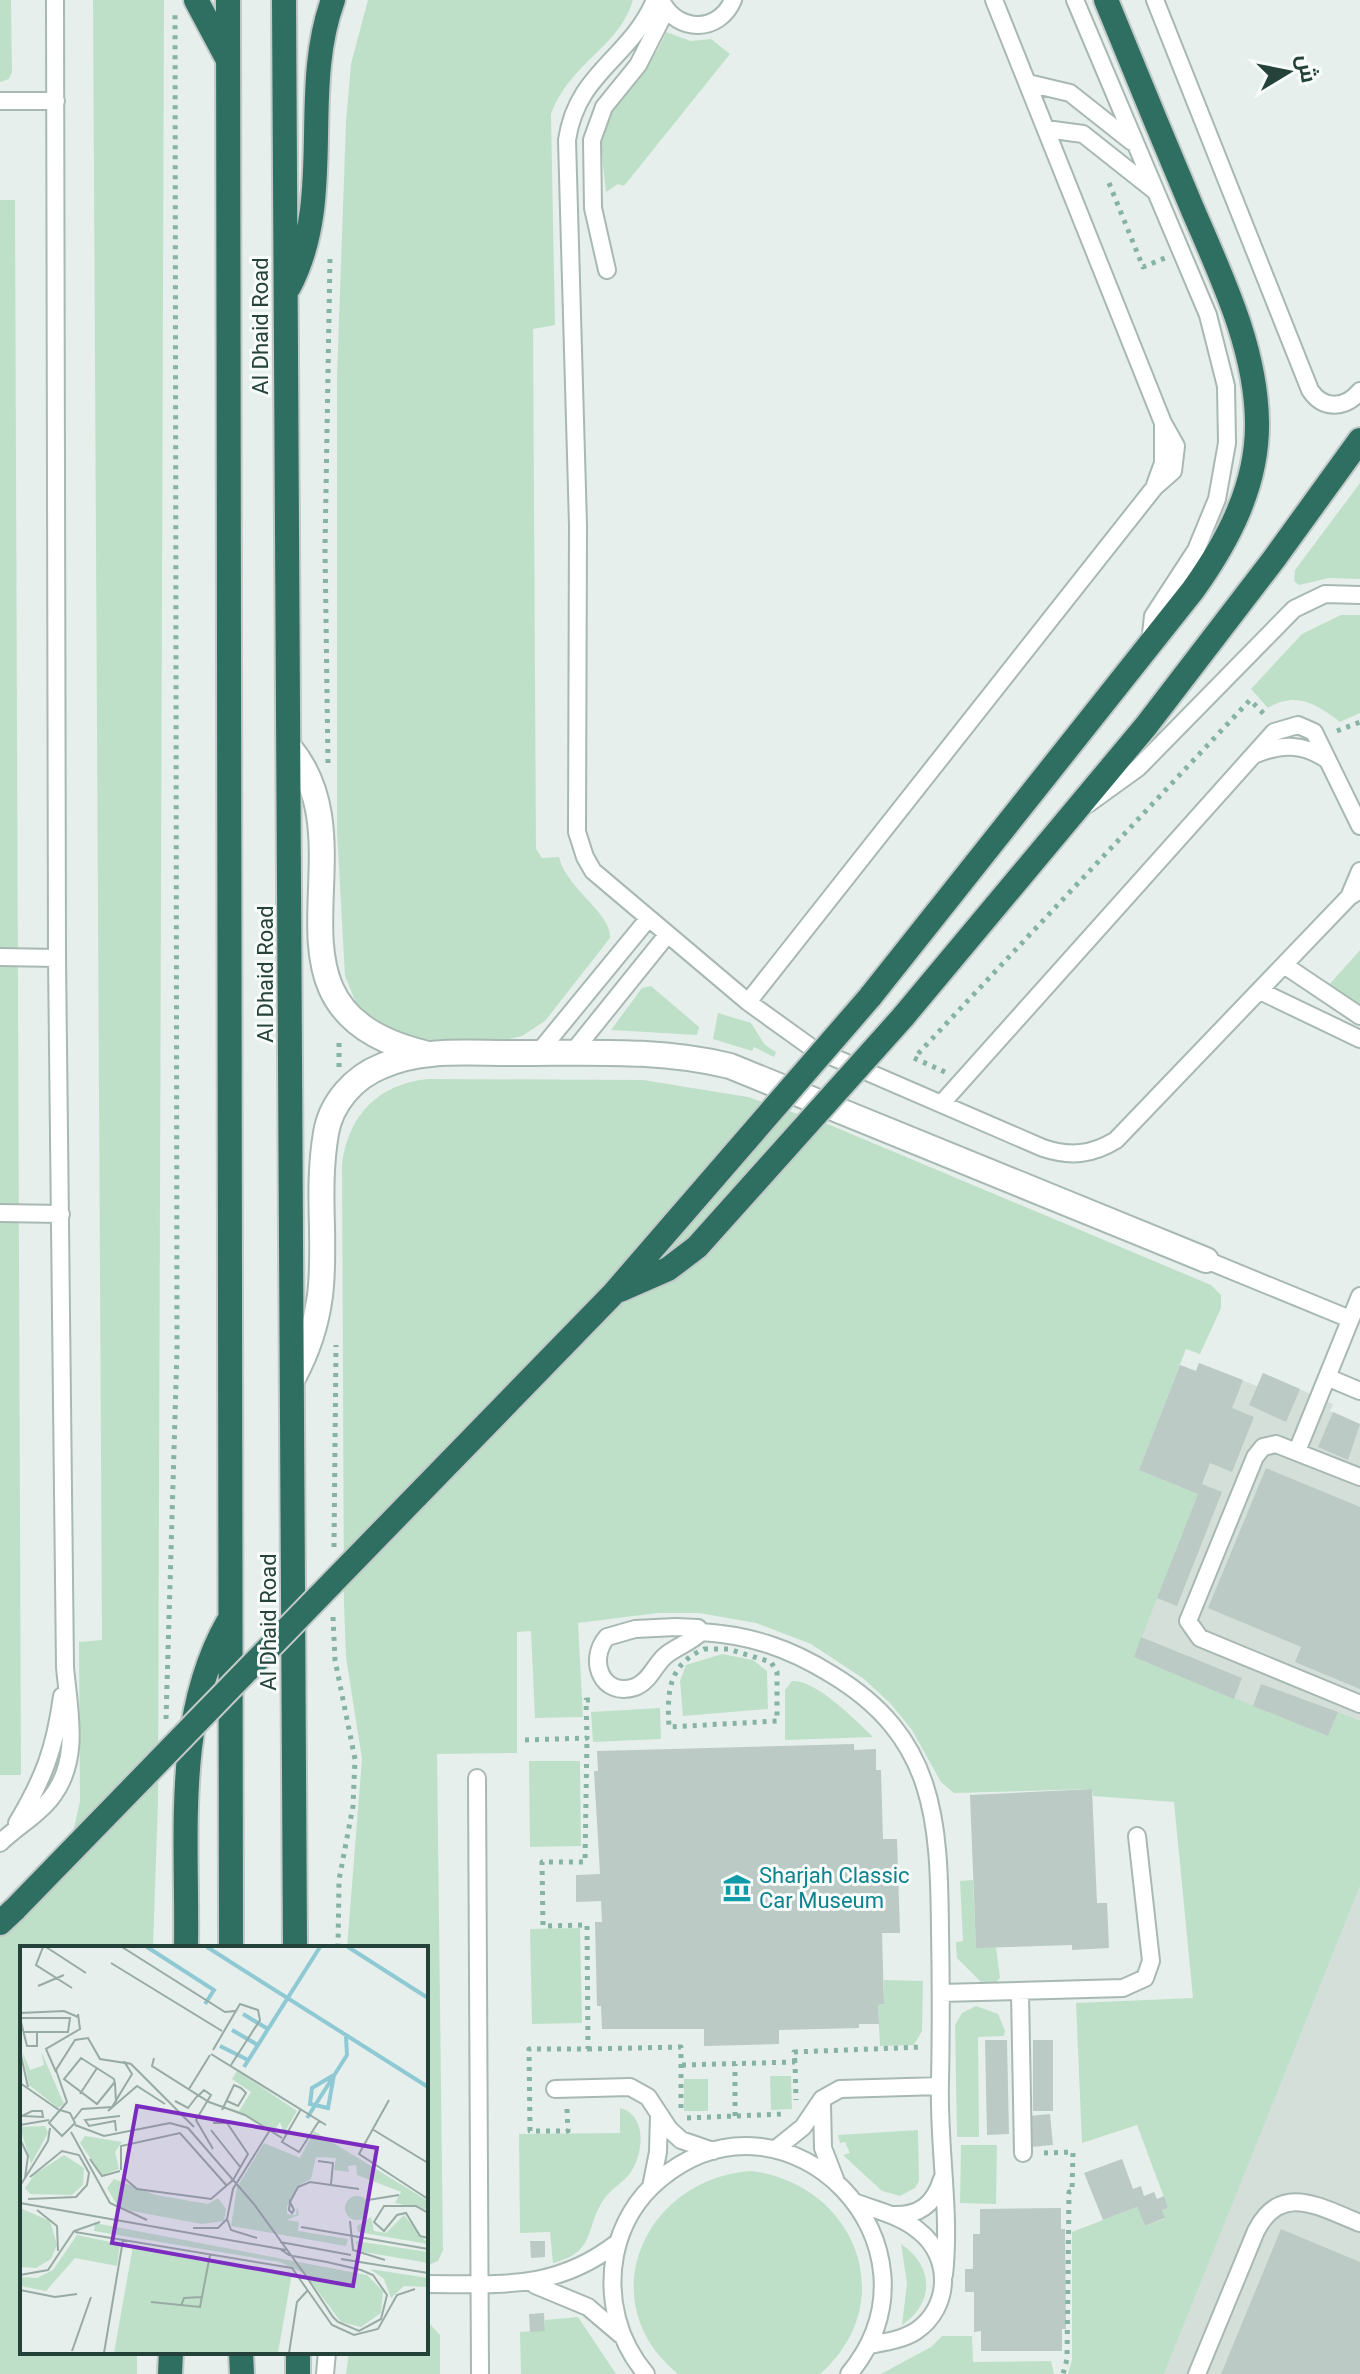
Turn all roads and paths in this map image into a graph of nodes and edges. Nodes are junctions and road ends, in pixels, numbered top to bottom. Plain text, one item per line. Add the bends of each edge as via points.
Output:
1 (55, 0) edge
2 (175, 0) edge
3 (196, 0) edge
4 (228, 0) edge
5 (284, 0) edge
6 (333, 0) edge
7 (733, 0) edge
8 (994, 0) edge
9 (1075, 0) edge
10 (1106, 0) edge
11 (1155, 0) edge
12 (1173, 0) edge
13 (661, 3) edge
14 (1164, 21) junction
15 (228, 60) junction
16 (1028, 83) junction
17 (0, 101) edge
18 (56, 101) junction
19 (1046, 129) junction
20 (1136, 145) junction
21 (1104, 172) dead end
22 (1156, 192) junction
23 (1181, 251) junction
24 (607, 270) dead end
25 (286, 292) junction
26 (1360, 391) edge
27 (1360, 440) edge
28 (1360, 595) edge
29 (1150, 645) junction
30 (1278, 710) dead end
31 (1360, 722) edge
32 (1329, 723) dead end
33 (289, 747) junction
34 (1076, 810) junction
35 (1360, 826) edge
36 (1360, 871) edge
37 (1355, 894) edge
38 (648, 919) junction
39 (667, 935) junction
40 (0, 957) edge
41 (57, 958) junction
42 (1284, 965) junction
43 (1260, 991) junction
44 (748, 1002) junction
45 (1360, 1016) edge
46 (1360, 1039) edge
47 (538, 1053) junction
48 (572, 1053) junction
49 (427, 1054) junction
50 (963, 1080) junction
51 (942, 1103) junction
52 (0, 1213) edge
53 (61, 1214) junction
54 (1206, 1260) joint
55 (614, 1293) junction
56 (1360, 1296) edge
57 (1350, 1319) junction
58 (294, 1376) junction
59 (1329, 1378) junction
60 (1360, 1391) edge
61 (1297, 1451) junction
62 (1360, 1477) edge
63 (229, 1620) junction
64 (701, 1632) junction
65 (667, 1697) junction
66 (654, 1698) dead end
67 (600, 1699) dead end
68 (1360, 1704) edge
69 (166, 1728) dead end
70 (587, 1738) junction
71 (525, 1740) dead end
72 (477, 1778) dead end
73 (1137, 1836) dead end
74 (6, 1837) edge
75 (7, 1916) edge
76 (186, 1946) edge
77 (231, 1946) edge
78 (295, 1946) edge
79 (941, 1993) junction
80 (1020, 1993) junction
81 (941, 2046) junction
82 (588, 2049) junction
83 (795, 2062) junction
84 (735, 2064) junction
85 (682, 2065) junction
86 (940, 2086) junction
87 (561, 2088) joint
88 (822, 2099) junction
89 (659, 2115) junction
90 (735, 2116) junction
91 (777, 2148) junction
92 (713, 2151) junction
93 (1023, 2153) joint
94 (942, 2177) junction
95 (835, 2180) junction
96 (651, 2187) junction
97 (857, 2203) junction
98 (892, 2215) junction
99 (1360, 2223) edge
100 (617, 2243) junction
101 (944, 2275) junction
102 (530, 2283) junction
103 (428, 2284) edge
104 (480, 2284) junction
105 (621, 2335) junction
106 (869, 2345) junction
107 (171, 2354) edge
108 (241, 2354) edge
109 (327, 2354) edge
110 (170, 2374) edge
111 (242, 2374) edge
112 (325, 2374) edge
113 (480, 2374) edge
114 (646, 2374) edge
115 (849, 2374) edge
116 (1063, 2374) edge
117 (1197, 2374) edge

1 - 18 lane
2 - 69 path via 177,1350
3 - 15 highway
4 - 15 highway, Al Dhaid Road
5 - 25 highway, Al Dhaid Road
6 - 25 highway via 319,45 312,217 303,256
7 - 13 lane via 719,20 699,26 680,21
8 - 16 lane
9 - 20 lane
10 - 29 highway via 1236,318 1255,389 1253,462 1233,529
11 - 14 lane
12 - 14 lane
13 - 24 lane via 644,56 604,107 592,140 592,198
13 - 38 lane via 585,87 567,140 578,525 577,832 593,871
14 - 26 lane via 1310,390 1322,402 1339,405
15 - 63 highway, Al Dhaid Road
16 - 19 lane
16 - 20 lane via 1070,93
17 - 18 lane
18 - 41 lane
19 - 22 lane via 1083,134
19 - 44 lane via 1176,446 1173,471 1154,488
20 - 22 lane
21 - 23 path via 1143,267
22 - 23 lane
23 - 29 lane via 1221,355 1227,443 1207,527 1153,616
25 - 33 highway, Al Dhaid Road
27 - 34 highway via 1247,595
28 - 34 lane via 1325,594 1294,609 1138,768
29 - 55 highway, bridge via 870,997
30 - 50 path via 1267,716 1250,700 914,1058
31 - 32 path via 1339,733
33 - 49 street via 315,791 323,962 333,993 349,1017 371,1035
33 - 58 highway, Al Dhaid Road
34 - 55 highway, bridge via 903,1017 697,1247 668,1269
35 - 50 lane via 1320,738 1298,725 1274,732
36 - 37 lane
37 - 42 lane
38 - 39 lane
38 - 47 lane
39 - 44 lane
39 - 48 lane
40 - 41 lane
41 - 53 lane
42 - 43 lane
42 - 45 lane
43 - 46 lane
43 - 51 lane via 1103,1148 1058,1153
44 - 51 lane via 812,1048
47 - 48 street
47 - 49 street
48 - 54 street via 667,1053 730,1066
49 - 58 street via 370,1071 345,1093 330,1116 324,1151 322,1290 313,1337
50 - 51 lane
52 - 53 lane
53 - 74 lane via 65,1667 54,1750 43,1779
54 - 57 lane
55 - 75 highway, bridge
56 - 57 lane
57 - 59 lane
58 - 78 highway, Al Dhaid Road
59 - 60 lane
59 - 61 lane
61 - 62 lane
61 - 68 lane via 1276,1444 1258,1451 1188,1621 1200,1638
63 - 76 highway via 212,1650 192,1715
63 - 77 highway, Al Dhaid Road
64 - 64 lane via 676,1627 615,1633 596,1654 598,1673 621,1689 640,1685 664,1657
64 - 79 lane via 760,1640 816,1665 852,1686 883,1714 908,1748 937,1826
65 - 65 path via 682,1661 704,1649 765,1657 777,1672 777,1721 669,1727
65 - 66 path
67 - 70 path via 586,1700
70 - 71 path
70 - 82 path via 585,1862 542,1862 543,1926 587,1925
72 - 104 lane
73 - 80 lane via 1151,1961 1145,1978 1123,1988
79 - 80 lane
79 - 81 lane
80 - 93 lane
81 - 83 path via 794,2052
81 - 86 lane
82 - 85 path via 681,2047
82 - 87 path via 529,2049 530,2131 568,2131
83 - 84 path
83 - 90 path via 796,2114
84 - 85 path
84 - 90 path
85 - 90 path via 681,2119
86 - 88 lane via 850,2087
86 - 94 lane
87 - 89 lane via 630,2087 648,2097
88 - 91 lane via 803,2127
88 - 95 lane via 823,2148
89 - 92 lane via 681,2140
89 - 96 lane
91 - 92 lane
91 - 95 lane
92 - 96 lane via 669,2171
93 - 116 path via 1073,2152
94 - 98 lane via 930,2203 919,2212
94 - 101 lane
95 - 97 lane
96 - 100 lane
97 - 98 lane
97 - 106 lane via 872,2229 882,2272 879,2317
98 - 101 lane via 932,2244
99 - 117 lane via 1306,2202 1281,2204 1270,2211 1256,2231
100 - 102 lane via 567,2274
100 - 105 lane via 611,2273
101 - 106 lane via 937,2308 927,2322 898,2339
102 - 104 lane
102 - 105 lane via 570,2297
103 - 104 lane
104 - 113 lane
105 - 114 lane
106 - 115 lane
107 - 110 highway
108 - 111 highway
109 - 112 lane

